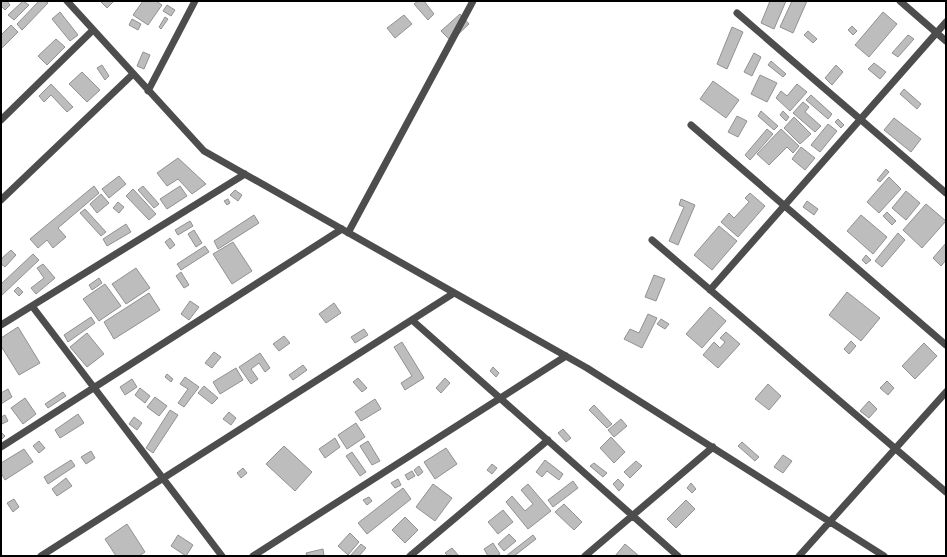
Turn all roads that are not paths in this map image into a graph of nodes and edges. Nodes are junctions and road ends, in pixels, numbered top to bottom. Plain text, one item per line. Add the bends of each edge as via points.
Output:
1 (67, 1) edge
2 (195, 1) edge
3 (473, 1) edge
4 (900, 1) edge
5 (737, 13) dead end
6 (946, 22) edge
7 (94, 30) junction
8 (937, 33) junction
9 (946, 41) edge
10 (133, 74) junction
11 (148, 91) junction
12 (860, 119) junction
13 (1, 120) edge
14 (691, 125) dead end
15 (245, 174) junction
16 (946, 193) edge
17 (1, 200) edge
18 (784, 205) junction
19 (345, 231) junction
20 (652, 240) dead end
21 (710, 290) junction
22 (454, 293) junction
23 (32, 306) junction
24 (412, 320) junction
25 (1, 325) edge
26 (946, 345) edge
27 (566, 356) junction
28 (94, 388) junction
29 (946, 392) edge
30 (500, 398) junction
31 (548, 440) junction
32 (713, 447) junction
33 (1, 448) edge
34 (895, 448) junction
35 (163, 478) junction
36 (946, 492) edge
37 (632, 516) junction
38 (830, 522) junction
39 (41, 556) edge
40 (222, 556) edge
41 (253, 556) edge
42 (410, 556) edge
43 (585, 556) edge
44 (678, 556) edge
45 (799, 556) edge
46 (884, 556) edge

1 - 7 street
2 - 11 street
3 - 19 street
4 - 8 street
5 - 12 street
6 - 8 street
7 - 10 street
7 - 13 street
8 - 9 street
8 - 12 street
10 - 11 street
10 - 17 street
11 - 15 street via 204,151
12 - 16 street
12 - 18 street
14 - 18 street
15 - 19 street
15 - 23 street
18 - 21 street
18 - 26 street
19 - 22 street
19 - 28 street
20 - 21 street
21 - 34 street
22 - 24 street
22 - 27 street
23 - 25 street
23 - 28 street
24 - 30 street
24 - 35 street
27 - 30 street
27 - 32 street
28 - 33 street
28 - 35 street
29 - 34 street
30 - 31 street
30 - 41 street
31 - 37 street
31 - 42 street
32 - 37 street
32 - 38 street
34 - 36 street
34 - 38 street
35 - 39 street
35 - 40 street
37 - 43 street
37 - 44 street
38 - 45 street
38 - 46 street

